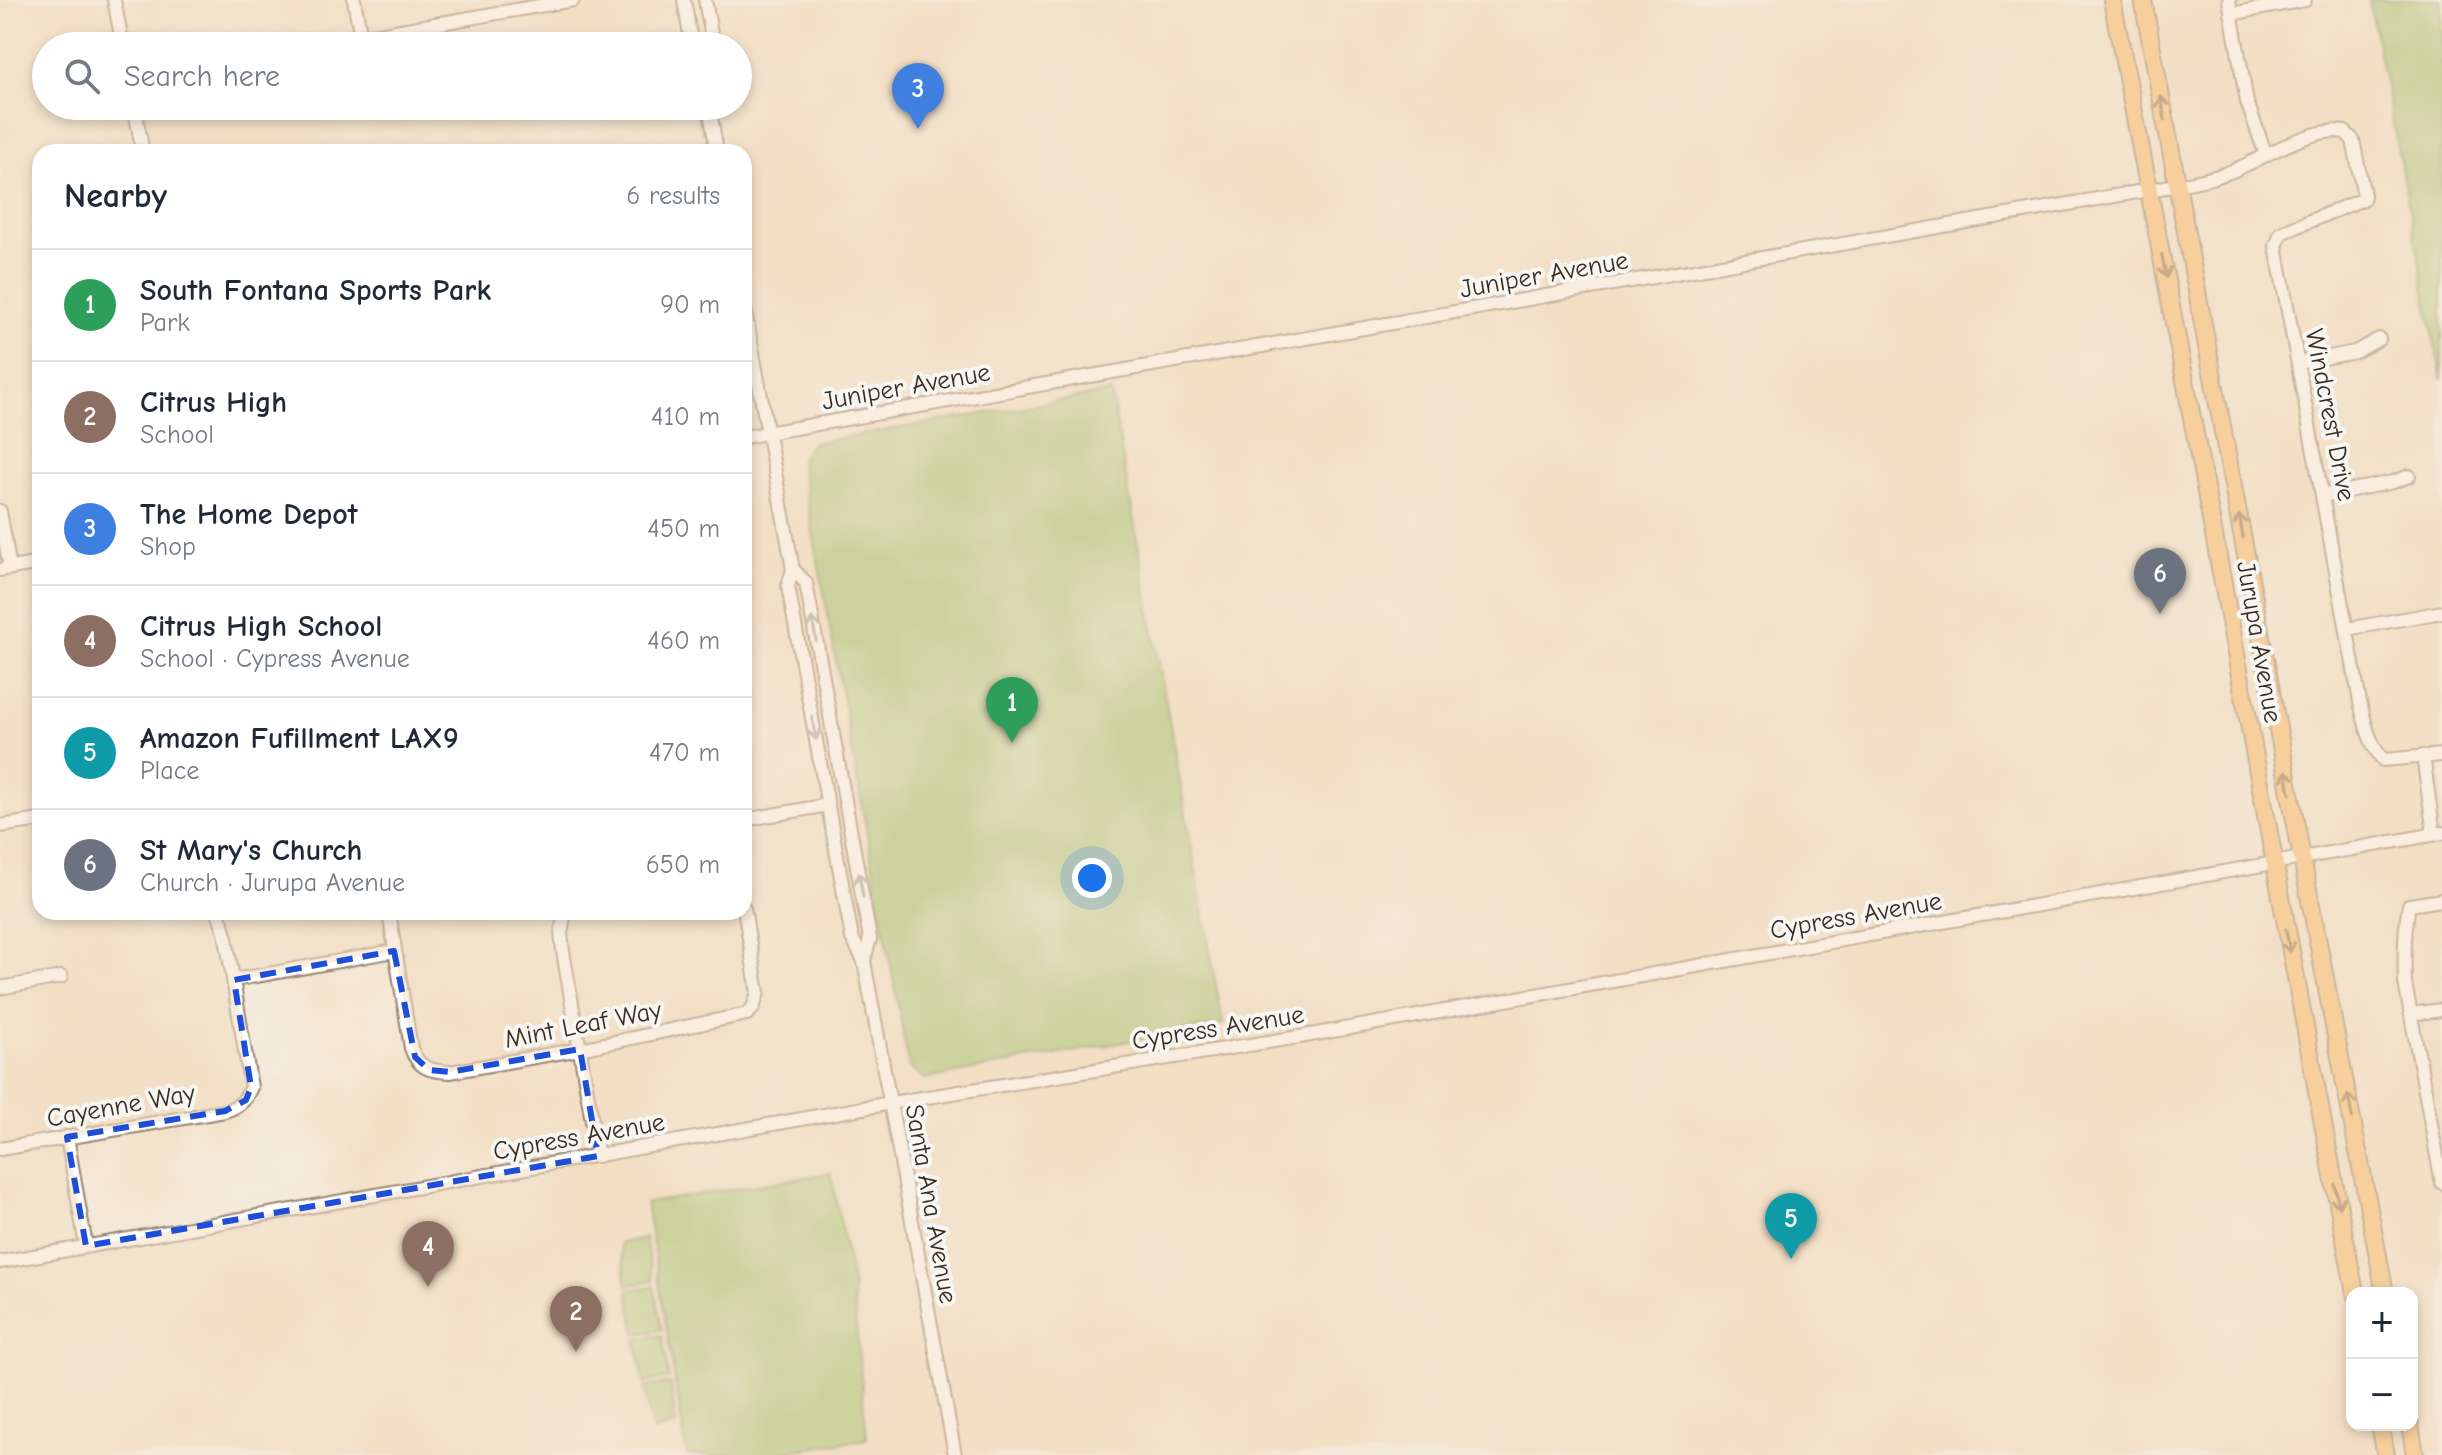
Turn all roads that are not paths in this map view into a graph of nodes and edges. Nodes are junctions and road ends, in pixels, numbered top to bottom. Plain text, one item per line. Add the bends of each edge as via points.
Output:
1 (114, 0) edge
2 (354, 0) edge
3 (573, 0) edge
4 (684, 0) edge
5 (705, 0) edge
6 (2112, 0) edge
7 (2143, 0) edge
8 (2229, 0) edge
9 (2305, 0) edge
10 (507, 6) edge
11 (2231, 14) junction
12 (120, 32) edge
13 (360, 32) edge
14 (385, 32) edge
15 (690, 32) edge
16 (711, 32) edge
17 (137, 120) edge
18 (711, 120) edge
19 (2345, 132) joint
20 (141, 144) edge
21 (716, 144) edge
22 (2266, 155) junction
23 (2177, 185) junction
24 (2150, 190) junction
25 (2379, 339) dead end
26 (752, 350) edge
27 (2298, 363) junction
28 (767, 433) junction
29 (752, 436) edge
30 (2409, 476) dead end
31 (2322, 496) junction
32 (0, 511) edge
33 (32, 564) edge
34 (5, 569) edge
35 (793, 569) junction
36 (2442, 612) edge
37 (2347, 629) junction
38 (2442, 755) edge
39 (2423, 756) junction
40 (828, 805) junction
41 (752, 819) edge
42 (32, 821) edge
43 (0, 826) edge
44 (2438, 834) edge
45 (2302, 858) junction
46 (2274, 864) junction
47 (2442, 900) edge
48 (221, 920) edge
49 (390, 920) edge
50 (563, 920) edge
51 (746, 920) edge
52 (394, 951) junction
53 (864, 961) junction
54 (61, 977) dead end
55 (234, 980) junction
56 (0, 988) edge
57 (2442, 1010) edge
58 (2411, 1014) junction
59 (580, 1049) junction
60 (891, 1103) junction
61 (67, 1137) junction
62 (0, 1149) edge
63 (598, 1156) junction
64 (2442, 1183) edge
65 (86, 1246) junction
66 (0, 1262) edge
67 (2354, 1287) edge
68 (2384, 1287) edge
69 (2381, 1431) edge
70 (2411, 1431) edge
71 (955, 1455) edge
72 (2386, 1455) edge
73 (2415, 1455) edge

1 - 12 street
2 - 13 street
3 - 10 street
4 - 15 street
5 - 16 street
6 - 24 main road, Jurupa Avenue
23 -> 7 main road, Jurupa Avenue
8 - 11 street
9 - 11 street
10 - 14 street
11 - 22 street via 2249,109
17 - 20 street
18 - 21 street
19 - 22 street, Juniper Avenue via 2310,137
19 - 27 street, Windcrest Drive via 2353,140 2363,199 2281,233 2276,246
22 - 23 street, Juniper Avenue via 2227,173
23 - 24 street, Juniper Avenue
45 -> 23 main road, Jurupa Avenue
24 - 28 street, Juniper Avenue
24 -> 46 main road, Jurupa Avenue
25 - 27 street via 2355,352
26 - 28 street, Santa Ana Avenue
27 - 31 street, Windcrest Drive
28 - 29 street, Juniper Avenue
28 - 35 street, Santa Ana Avenue
30 - 31 street
31 - 37 street, Windcrest Drive
32 - 34 street
33 - 34 street
35 -> 40 street, Santa Ana Avenue via 788,586
53 -> 35 street, Santa Ana Avenue via 870,939 806,583
36 - 37 street
37 - 39 street, Windcrest Drive via 2373,748 2383,760
38 - 39 street
39 - 44 street
40 - 41 street
40 - 53 street, Santa Ana Avenue via 852,938
42 - 43 street
44 - 45 street, Cypress Avenue
45 - 46 street, Cypress Avenue
68 -> 45 main road, Jurupa Avenue
46 - 60 street, Cypress Avenue via 1305,1036
46 -> 67 main road, Jurupa Avenue
47 - 58 street via 2409,905 2404,967
48 - 55 street
49 - 52 street
50 - 59 street via 563,951
51 - 59 street, Mint Leaf Way via 758,984 747,1014
52 - 55 street
52 - 59 street, Mint Leaf Way via 411,1048 429,1070 450,1072
53 - 60 street, Santa Ana Avenue
54 - 56 street
55 - 61 street, Cayenne Way via 251,1087 246,1100 225,1111
57 - 58 street
58 - 64 street
59 - 63 street
60 - 63 street, Cypress Avenue
60 - 71 street, Santa Ana Avenue
61 - 62 street, Cayenne Way
61 - 65 street
63 - 65 street, Cypress Avenue
65 - 66 street, Cypress Avenue
69 - 72 main road
70 - 73 main road

